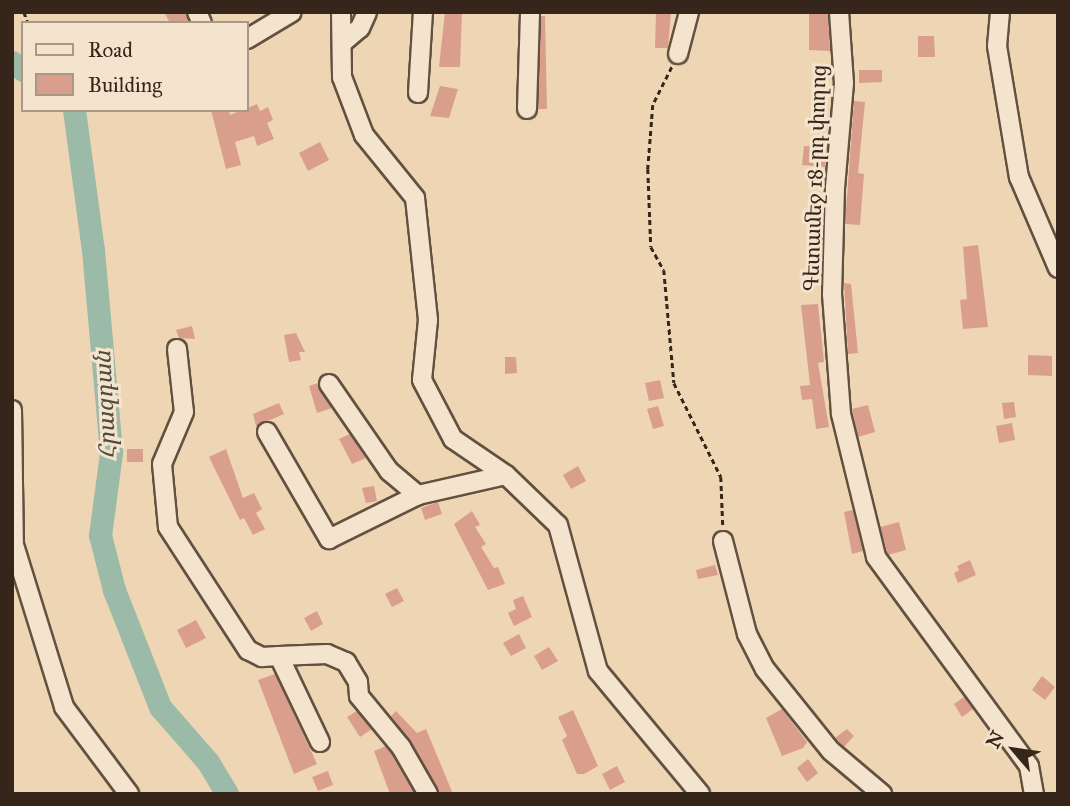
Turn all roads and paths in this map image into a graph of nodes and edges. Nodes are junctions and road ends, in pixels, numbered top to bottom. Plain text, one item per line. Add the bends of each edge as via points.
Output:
1 (292, 12) edge
2 (341, 12) edge
3 (367, 12) edge
4 (423, 12) edge
5 (530, 12) edge
6 (689, 12) edge
7 (839, 12) edge
8 (1000, 12) edge
9 (248, 38) edge
10 (342, 43) junction
11 (678, 54) joint
12 (418, 93) dead end
13 (527, 109) dead end
14 (1058, 268) edge
15 (177, 349) dead end
16 (329, 383) dead end
17 (12, 410) edge
18 (267, 432) dead end
19 (506, 475) junction
20 (418, 495) junction
21 (723, 541) joint
22 (279, 656) junction
23 (320, 742) dead end
24 (128, 794) edge
25 (428, 794) edge
26 (700, 794) edge
27 (882, 794) edge
28 (1034, 794) edge

1 - 9 street
2 - 10 street
3 - 10 street via 360,28
4 - 12 street
5 - 13 street
6 - 11 street
7 - 28 street, Գետամեջ 18-րդ փողոց via 844,82 832,295 841,414 876,557 1028,766
8 - 14 street via 998,46 1019,177
10 - 19 street via 342,77 364,135 415,198 428,320 422,380 453,439
11 - 21 path via 653,105 648,169 651,247 664,270 674,383 721,477
15 - 22 street via 184,412 162,464 168,527 248,650 262,657
16 - 20 street via 389,471
17 - 24 street via 14,545 64,707
18 - 20 street via 329,539
19 - 20 street
19 - 26 street via 558,525 598,671
21 - 27 street via 747,634 765,669 831,751
22 - 23 street
22 - 25 street via 327,654 346,662 358,682 359,696 401,747

